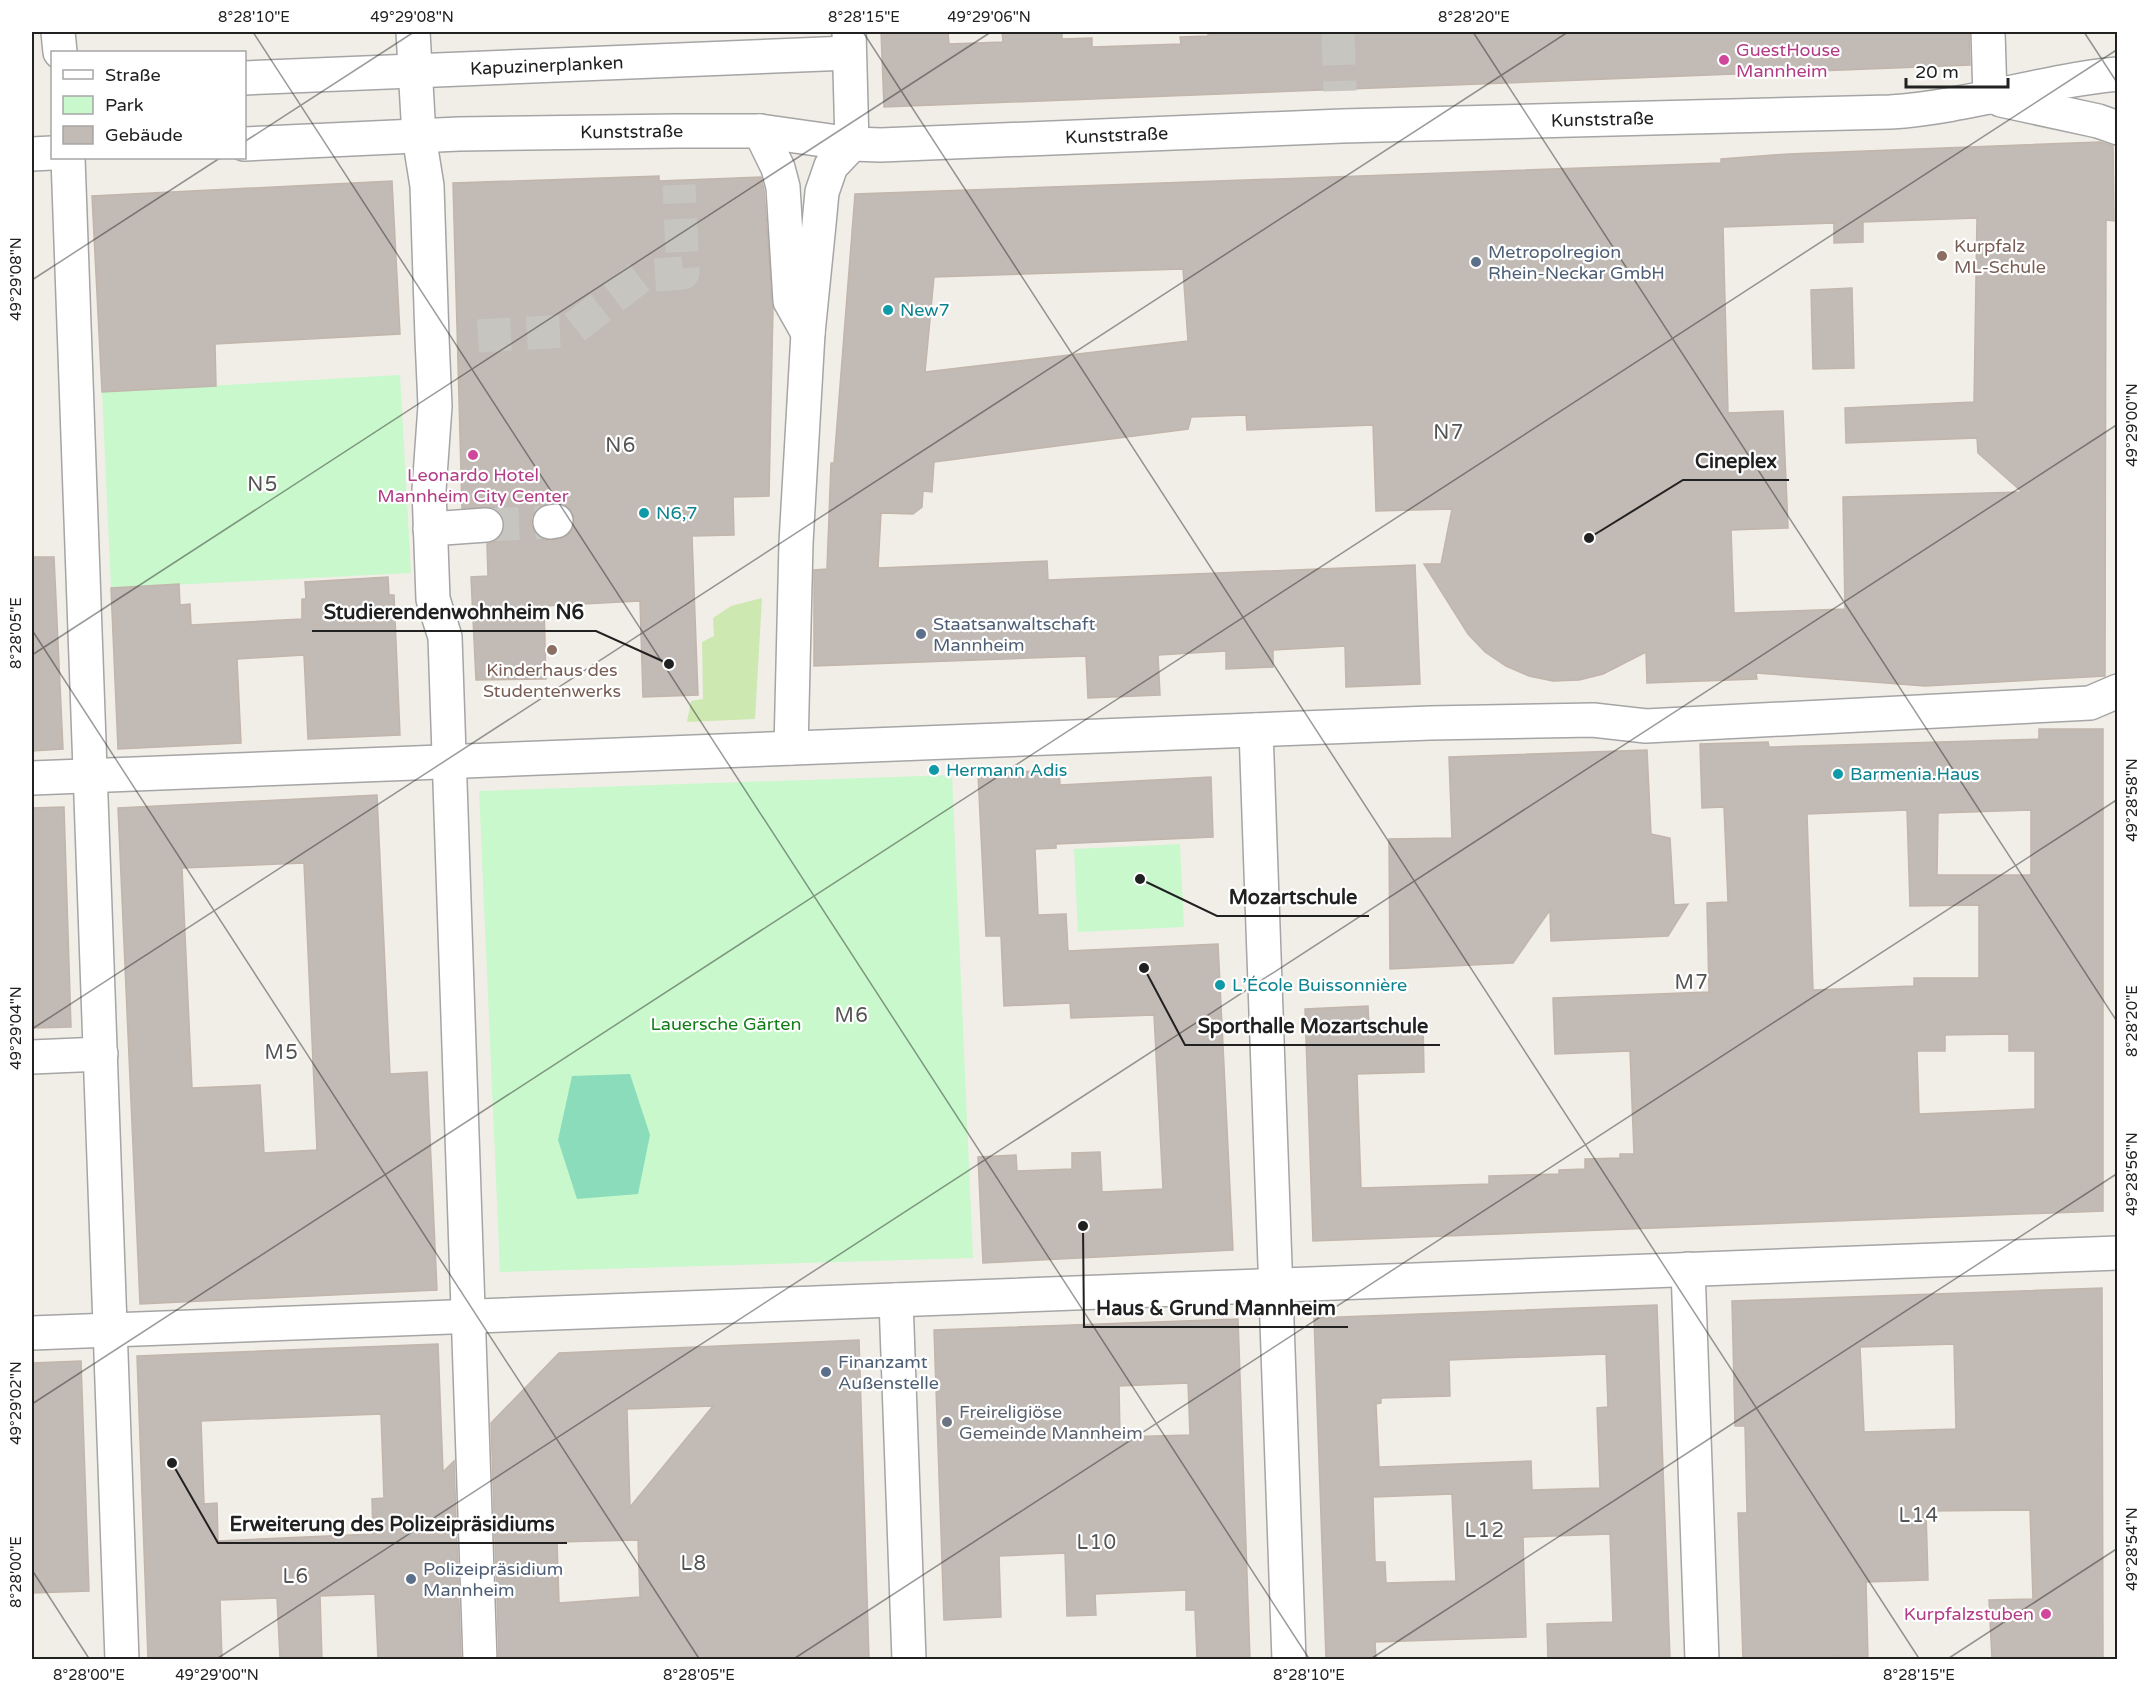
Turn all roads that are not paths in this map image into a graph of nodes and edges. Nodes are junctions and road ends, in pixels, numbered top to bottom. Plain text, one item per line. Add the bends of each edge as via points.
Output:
1 (58, 32) edge
2 (413, 32) edge
3 (849, 42) edge
4 (1988, 47) edge
5 (60, 51) edge
6 (415, 71) junction
7 (2118, 74) edge
8 (246, 78) edge
9 (1990, 98) junction
10 (2118, 128) edge
11 (759, 131) junction
12 (419, 136) junction
13 (246, 144) edge
14 (852, 144) junction
15 (51, 153) edge
16 (32, 154) edge
17 (68, 159) edge
18 (814, 274) junction
19 (781, 302) junction
20 (808, 333) junction
21 (486, 525) tunnel mouth
22 (430, 529) junction
23 (2118, 692) edge
24 (1256, 730) junction
25 (791, 748) junction
26 (447, 762) junction
27 (90, 776) junction
28 (32, 778) edge
29 (101, 1054) junction
30 (32, 1057) edge
31 (2118, 1253) edge
32 (1688, 1269) junction
33 (1276, 1285) junction
34 (896, 1300) junction
35 (468, 1317) junction
36 (111, 1330) junction
37 (32, 1333) edge
38 (122, 1659) edge
39 (480, 1659) edge
40 (909, 1659) edge
41 (1289, 1659) edge
42 (1702, 1659) edge

1 - 5 street
2 - 6 street
3 - 6 street, Kapuzinerplanken
3 - 14 street
4 - 9 street
6 - 8 street, Kapuzinerplanken
6 - 12 street
7 - 9 street, Kunststraße via 2072,79
9 - 10 street, Kunststraße via 2090,118
9 - 14 street, Kunststraße via 1890,112
11 - 12 street, Kunststraße
11 - 14 street, Kunststraße
11 - 19 street via 783,187
12 - 13 street, Kunststraße
12 - 22 street via 427,186 434,395
14 - 18 street via 831,166 822,192
15 - 16 street
17 - 27 street
18 - 19 street via 802,291
18 - 20 street
19 - 20 street
20 - 25 street via 796,543
21 - 22 street
22 - 26 street via 433,599 445,637
23 - 24 street via 2090,703 1769,722 1646,726 1593,720
24 - 25 street
24 - 33 street
25 - 26 street
26 - 27 street
26 - 35 street
27 - 28 street
27 - 29 street
29 - 30 street
29 - 36 street
31 - 32 street
32 - 33 street
32 - 42 street
33 - 34 street
33 - 41 street
34 - 35 street
34 - 40 street
35 - 36 street
35 - 39 street
36 - 37 street
36 - 38 street

